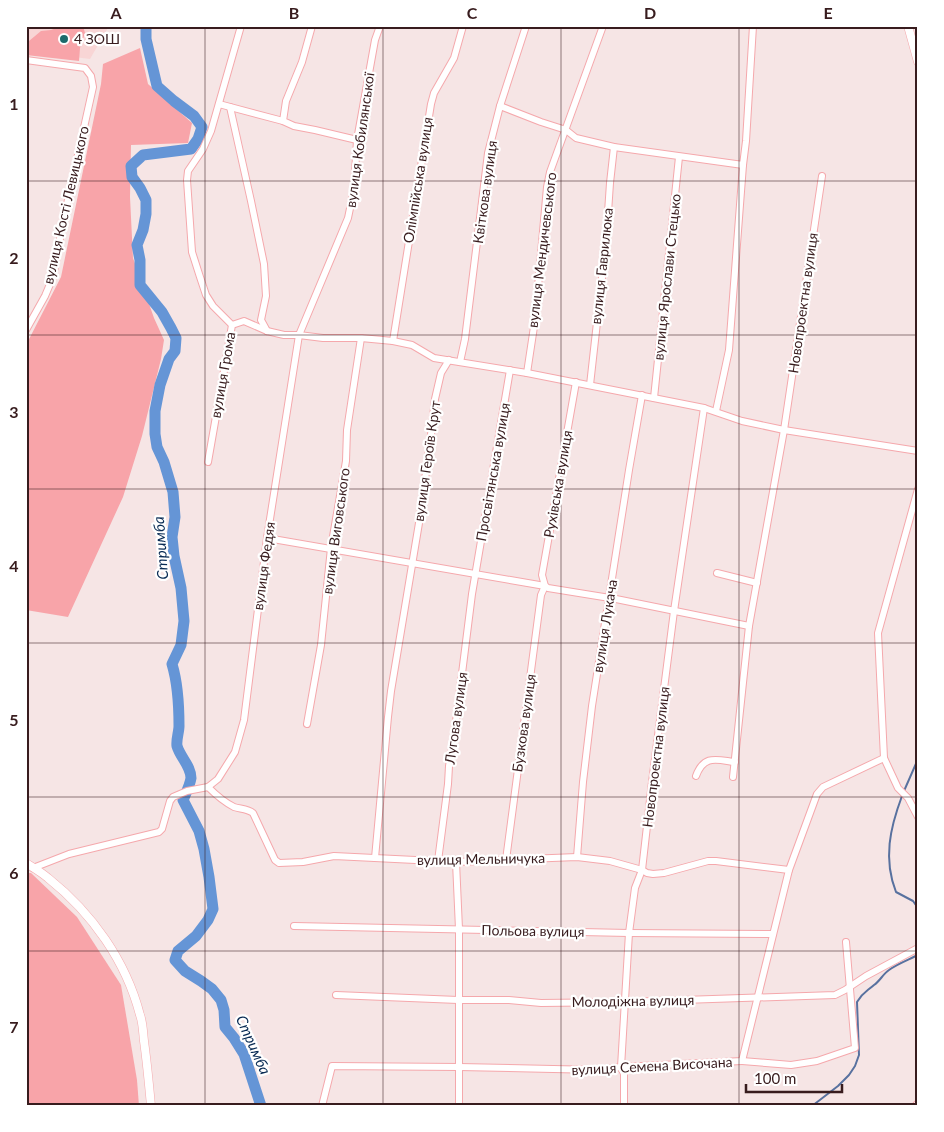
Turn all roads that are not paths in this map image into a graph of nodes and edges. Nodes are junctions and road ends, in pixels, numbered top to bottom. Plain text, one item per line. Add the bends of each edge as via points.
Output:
1 (241, 26) edge
2 (312, 26) edge
3 (380, 26) edge
4 (463, 26) edge
5 (526, 26) edge
6 (602, 26) edge
7 (753, 26) edge
8 (908, 26) edge
9 (26, 60) edge
10 (918, 62) edge
11 (219, 104) junction
12 (500, 106) junction
13 (230, 107) junction
14 (283, 121) junction
15 (566, 130) junction
16 (357, 140) junction
17 (614, 147) junction
18 (679, 156) junction
19 (743, 165) junction
20 (822, 176) dead end
21 (232, 325) junction
22 (26, 330) edge
23 (267, 331) junction
24 (298, 335) junction
25 (361, 338) junction
26 (393, 341) junction
27 (448, 360) junction
28 (460, 362) junction
29 (510, 370) junction
30 (527, 373) junction
31 (576, 382) junction
32 (590, 384) junction
33 (642, 395) junction
34 (654, 398) junction
35 (704, 408) junction
36 (716, 411) junction
37 (784, 430) junction
38 (918, 451) edge
39 (208, 462) dead end
40 (918, 488) edge
41 (267, 538) junction
42 (331, 548) junction
43 (412, 563) junction
44 (717, 573) dead end
45 (475, 575) junction
46 (757, 583) junction
47 (545, 586) junction
48 (609, 598) junction
49 (674, 611) junction
50 (750, 626) junction
51 (307, 724) dead end
52 (884, 758) junction
53 (735, 762) junction
54 (696, 776) dead end
55 (733, 777) dead end
56 (208, 787) junction
57 (918, 817) edge
58 (577, 857) junction
59 (375, 858) junction
60 (506, 860) junction
61 (438, 861) junction
62 (456, 862) junction
63 (30, 865) edge
64 (642, 870) junction
65 (789, 870) junction
66 (294, 926) dead end
67 (459, 929) junction
68 (629, 933) junction
69 (772, 934) junction
70 (846, 942) dead end
71 (918, 948) edge
72 (850, 988) junction
73 (336, 995) dead end
74 (757, 998) junction
75 (458, 1000) junction
76 (624, 1002) junction
77 (742, 1062) junction
78 (459, 1067) junction
79 (621, 1067) junction
80 (151, 1106) edge
81 (322, 1106) edge
82 (460, 1106) edge
83 (624, 1106) edge

1 - 11 street
2 - 14 street via 286,101
3 - 16 street, вулиця Кобилянської
4 - 26 street, Олімпійська вулиця via 454,58 431,104
5 - 12 street, Квіткова вулиця
6 - 15 street, вулиця Мендичевського
7 - 19 street
8 - 10 main road
9 - 22 street, вулиця Кості Левицького via 85,68 92,76 93,87 53,277
11 - 13 street
11 - 21 street via 211,131 188,171 187,180 192,252 212,306
12 - 15 street
12 - 28 street, Квіткова вулиця via 488,154
13 - 14 street
13 - 23 street via 264,264 266,296 262,320
14 - 16 street
15 - 17 street via 576,138
15 - 30 street, вулиця Мендичевського via 547,187
16 - 24 street, вулиця Кобилянської via 354,189 348,218
17 - 18 street
17 - 32 street, вулиця Гаврилюка
18 - 19 street
18 - 34 street, вулиця Ярослави Стецько
19 - 36 street via 729,350
20 - 37 street, Новопроектна вулиця
21 - 23 street, вулиця Грома via 244,322
21 - 39 street, вулиця Грома
23 - 24 street, вулиця Грома
24 - 25 street, вулиця Грома
24 - 41 street, вулиця Федяя
25 - 26 street, вулиця Грома
25 - 42 street, вулиця Виговського via 347,430 346,461
26 - 27 street, вулиця Грома via 412,346 434,358
27 - 28 street, вулиця Грома
27 - 43 street, вулиця Героїв Крут via 441,372 435,399
28 - 29 street, вулиця Грома
29 - 30 street, вулиця Грома
29 - 45 street, Просвітянська вулиця
30 - 31 street, вулиця Грома
31 - 32 street, вулиця Грома
31 - 47 street, Рухівська вулиця via 542,575
32 - 33 street, вулиця Грома
33 - 34 street, вулиця Грома
33 - 48 street, вулиця Лукача
34 - 35 street, вулиця Грома
35 - 36 street, вулиця Грома
35 - 49 street, Новопроектна вулиця
36 - 37 street, вулиця Грома via 742,421
37 - 38 street, вулиця Грома
37 - 46 street, Новопроектна вулиця
40 - 52 street via 878,633
41 - 42 street
41 - 56 street, вулиця Федяя via 244,720 235,752 218,780
42 - 43 street
42 - 51 street, вулиця Виговського
43 - 45 street
43 - 59 street, вулиця Героїв Крут via 388,717
44 - 46 street
45 - 47 street
45 - 61 street, Лугова вулиця
46 - 50 street, Новопроектна вулиця
47 - 48 street
47 - 60 street, Бузкова вулиця via 541,595
48 - 49 street
48 - 58 street, вулиця Лукача via 592,706
49 - 50 street
49 - 64 street, Новопроектна вулиця
50 - 53 street, Новопроектна вулиця
52 - 57 street via 898,788 908,798
52 - 65 street, вулиця Семена Височана via 824,787 817,794
53 - 54 street via 708,761 700,766
53 - 55 street, Новопроектна вулиця
56 - 59 street, вулиця Мельничука via 221,800 253,814 279,863 334,856
56 - 63 street via 173,797 159,832
58 - 60 street, вулиця Мельничука
58 - 64 street, вулиця Мельничука via 610,861
59 - 61 street, вулиця Мельничука
60 - 62 street, вулиця Мельничука
61 - 62 street, вулиця Мельничука
62 - 67 street
63 - 80 main road via 71,899 112,948 141,1017
64 - 65 street, вулиця Мельничука via 653,874 716,861
64 - 68 street, Новопроектна вулиця
65 - 69 street, вулиця Семена Височана
66 - 67 street, Польова вулиця
67 - 68 street, Польова вулиця
67 - 75 street
68 - 69 street, Польова вулиця
68 - 76 street, Новопроектна вулиця
69 - 74 street, вулиця Семена Височана
70 - 72 street
71 - 72 street, Молодіжна вулиця
72 - 74 street, Молодіжна вулиця via 835,995
72 - 77 street via 854,1048 816,1061 791,1065
73 - 75 street, Молодіжна вулиця
74 - 76 street, Молодіжна вулиця
74 - 77 street, вулиця Семена Височана
75 - 76 street, Молодіжна вулиця
75 - 78 street
76 - 79 street, Новопроектна вулиця
77 - 79 street, вулиця Семена Височана
78 - 79 street, вулиця Семена Височана via 598,1070
78 - 81 street, вулиця Семена Височана via 332,1066
78 - 82 street
79 - 83 street, Новопроектна вулиця

